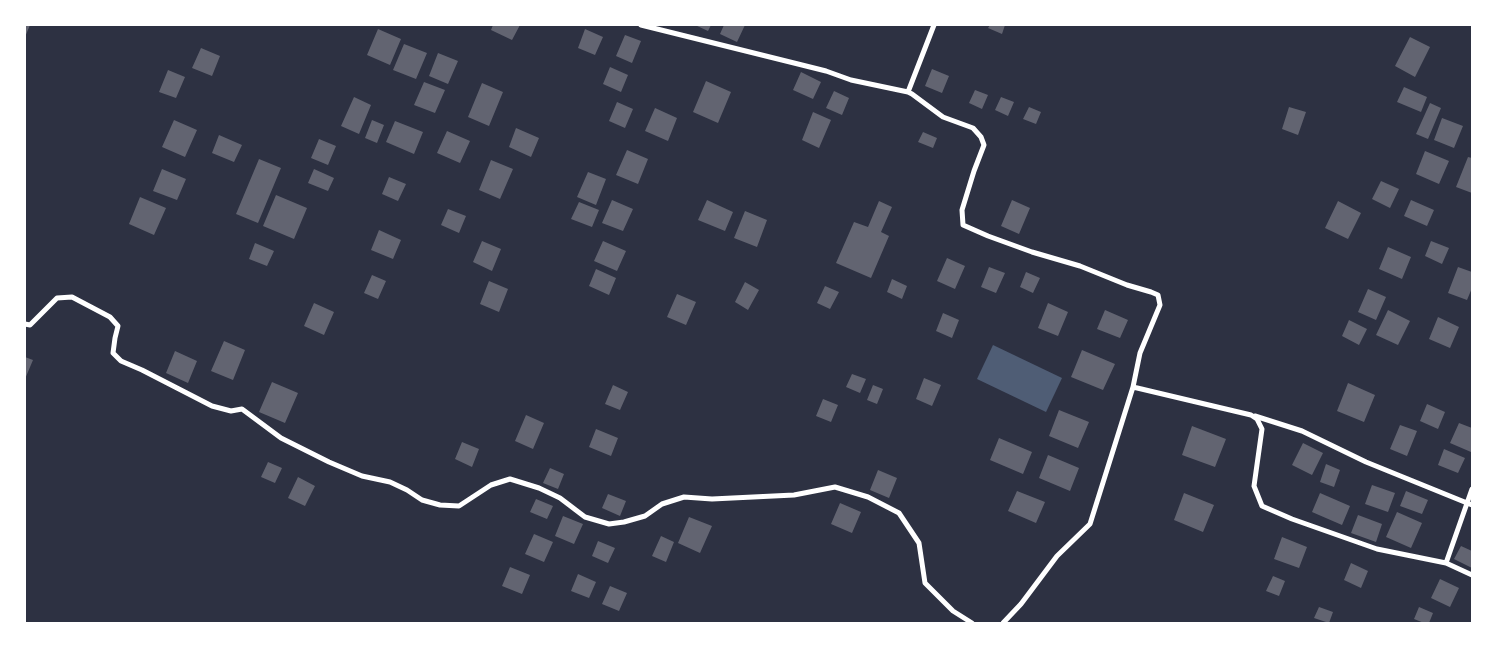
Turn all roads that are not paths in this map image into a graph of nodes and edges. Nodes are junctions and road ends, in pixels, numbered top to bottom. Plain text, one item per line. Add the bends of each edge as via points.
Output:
1 (641, 25) edge
2 (934, 25) edge
3 (908, 92) junction
4 (25, 324) edge
5 (1133, 387) junction
6 (1251, 415) junction
7 (1472, 489) edge
8 (1470, 504) edge
9 (1446, 563) junction
10 (1472, 574) edge
11 (972, 623) edge
12 (1002, 623) edge

1 - 3 street
2 - 3 street
3 - 5 street via 943,117 973,128 982,137 984,145 962,210 963,225 1158,295 1160,305 1140,353
4 - 11 street via 30,325 57,298 72,297 110,317 118,326 113,354 121,361 212,406 231,411 242,409 281,438 329,462 362,476 390,482 422,500 440,505 458,506 491,485 510,479 560,498 585,517 609,524 645,516 662,504 684,497 712,499 794,495 835,486 868,497 899,513 919,543 925,583 953,611
5 - 6 street
5 - 12 street via 1090,524 1057,556 1021,604
6 - 8 street via 1302,431 1366,462
6 - 9 street via 1258,419 1262,430 1254,486 1262,506 1377,549
7 - 8 street
8 - 9 street
9 - 10 street

